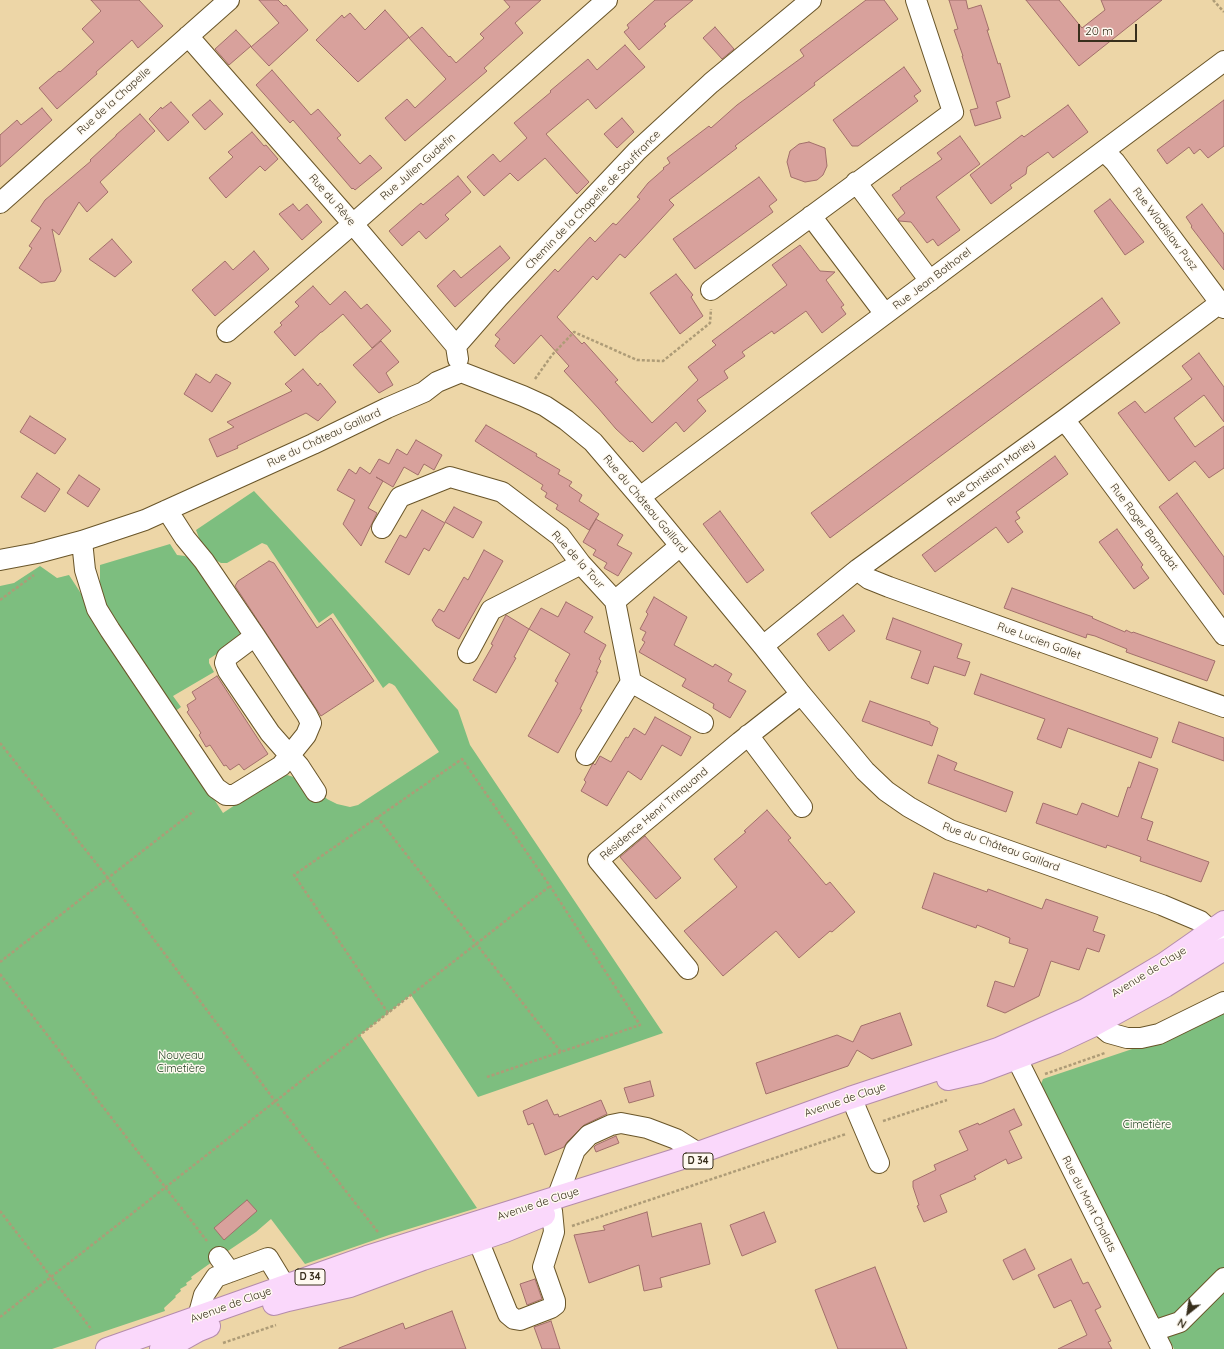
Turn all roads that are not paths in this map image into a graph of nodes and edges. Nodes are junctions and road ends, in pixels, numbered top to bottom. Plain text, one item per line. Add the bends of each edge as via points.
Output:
1 (229, 0) edge
2 (607, 0) edge
3 (811, 0) edge
4 (916, 0) edge
5 (188, 36) junction
6 (1222, 68) edge
7 (1104, 150) junction
8 (856, 182) junction
9 (0, 203) edge
10 (811, 216) junction
11 (353, 224) junction
12 (930, 281) junction
13 (711, 290) road end
14 (1222, 305) edge
15 (885, 314) junction
16 (227, 332) dead end
17 (456, 346) junction
18 (461, 372) junction
19 (1064, 420) junction
20 (640, 497) junction
21 (167, 510) junction
22 (382, 528) dead end
23 (82, 541) junction
24 (680, 546) junction
25 (0, 560) edge
26 (581, 564) junction
27 (858, 570) junction
28 (614, 601) junction
29 (1224, 635) edge
30 (255, 636) junction
31 (763, 646) junction
32 (468, 653) dead end
33 (631, 682) junction
34 (800, 694) junction
35 (1224, 707) edge
36 (703, 722) dead end
37 (748, 736) junction
38 (586, 755) dead end
39 (289, 756) junction
40 (316, 792) dead end
41 (802, 806) dead end
42 (1217, 927) edge
43 (1224, 949) edge
44 (688, 970) dead end
45 (1165, 986) junction
46 (1224, 1002) edge
47 (1091, 1017) junction
48 (970, 1059) junction
49 (1017, 1059) junction
50 (860, 1118) junction
51 (698, 1152) junction
52 (879, 1163) dead end
53 (514, 1211) junction
54 (554, 1214) junction
55 (478, 1240) junction
56 (219, 1257) road end
57 (412, 1263) junction
58 (230, 1272) junction
59 (1224, 1278) edge
60 (285, 1286) junction
61 (198, 1317) junction
62 (1153, 1331) junction
63 (107, 1349) edge
64 (161, 1349) edge
65 (1162, 1349) edge

1 - 5 street, Rue de la Chapelle
2 - 11 street, Rue Julien Gudefin
3 - 17 street, Chemin de la Chapelle de Souffrance via 712,83 637,151
4 - 8 street via 952,112
5 - 9 street, Rue de la Chapelle
5 - 11 street, Rue du Rêve
6 - 7 street, Rue Jean Bothorel
7 - 12 street, Rue Jean Bothorel
7 - 14 street, Rue Wladislaw Pusz
8 - 10 street
8 - 12 street
10 - 13 street
10 - 15 street
11 - 16 street, Rue Julien Gudefin
11 - 17 street, Rue du Rêve
12 - 15 street, Rue Jean Bothorel
14 - 19 street, Rue Christian Mariey
15 - 20 street, Rue Jean Bothorel
17 - 18 street, Rue du Rêve
18 - 20 street, Rue du Château Gaillard via 545,406 566,420 593,442
18 - 21 street, Rue du Château Gaillard via 314,444
19 - 27 street, Rue Christian Mariey
19 - 29 street, Rue Roger Barnadat
20 - 24 street, Rue du Château Gaillard
21 - 23 street, Rue du Château Gaillard
21 - 30 street
22 - 26 street, Rue de la Tour via 400,497 450,477 502,492 560,536
23 - 25 street, Rue du Château Gaillard
23 - 39 street via 85,570 97,609 216,788 226,795 234,795 281,766
24 - 28 street
24 - 31 street, Rue du Château Gaillard
26 - 28 street, Rue de la Tour
26 - 32 street via 491,610
27 - 31 street, Rue Christian Mariey
27 - 35 street, Rue Lucien Gallet via 869,579 889,587
28 - 33 street, Rue de la Tour
30 - 39 street via 311,723 306,735
30 - 39 street via 227,657 225,663 270,733
31 - 34 street, Rue du Château Gaillard
33 - 36 street
33 - 38 street
34 - 37 street, Résidence Henri Trinquand
34 - 42 street, Rue du Château Gaillard via 865,771 886,791 928,818 950,830
37 - 41 street
37 - 44 street, Résidence Henri Trinquand via 598,860
39 - 40 street
42 - 45 street, Avenue de Claye via 1217,940 1213,945 1168,974
42 - 47 main road, Avenue de Claye / D 34
43 - 45 main road, Avenue de Claye / D 34
45 - 47 main road, Avenue de Claye / D 34
46 - 47 street via 1159,1034 1141,1038 1127,1038 1110,1033
47 - 48 main road, Avenue de Claye / D 34
47 - 49 main road, Avenue de Claye / D 34 via 1021,1051
48 - 49 main road, Avenue de Claye / D 34 via 1009,1056
48 - 51 main road, Avenue de Claye / D 34
49 - 50 main road, Avenue de Claye / D 34 via 979,1072 953,1077
49 - 62 street, Rue du Mont Chalats
50 - 52 street
50 - 54 main road, Avenue de Claye / D 34 via 568,1205
51 - 54 main road, Avenue de Claye / D 34
51 - 54 street via 647,1128 621,1123 611,1125 589,1135 575,1150
53 - 54 main road, Avenue de Claye / D 34
53 - 57 street via 510,1222 426,1250
53 - 60 main road, Avenue de Claye / D 34 via 384,1245
54 - 55 main road, Avenue de Claye / D 34
54 - 55 street via 543,1267 555,1305 520,1320 508,1314
55 - 57 main road, Avenue de Claye / D 34
56 - 58 street
57 - 64 main road, Avenue de Claye / D 34 via 350,1286 288,1300 199,1330
58 - 60 street via 268,1258
58 - 61 street via 216,1277 204,1295
59 - 62 street via 1180,1322
60 - 61 main road, Avenue de Claye / D 34
61 - 63 main road, Avenue de Claye / D 34
62 - 65 street, Rue du Mont Chalats

